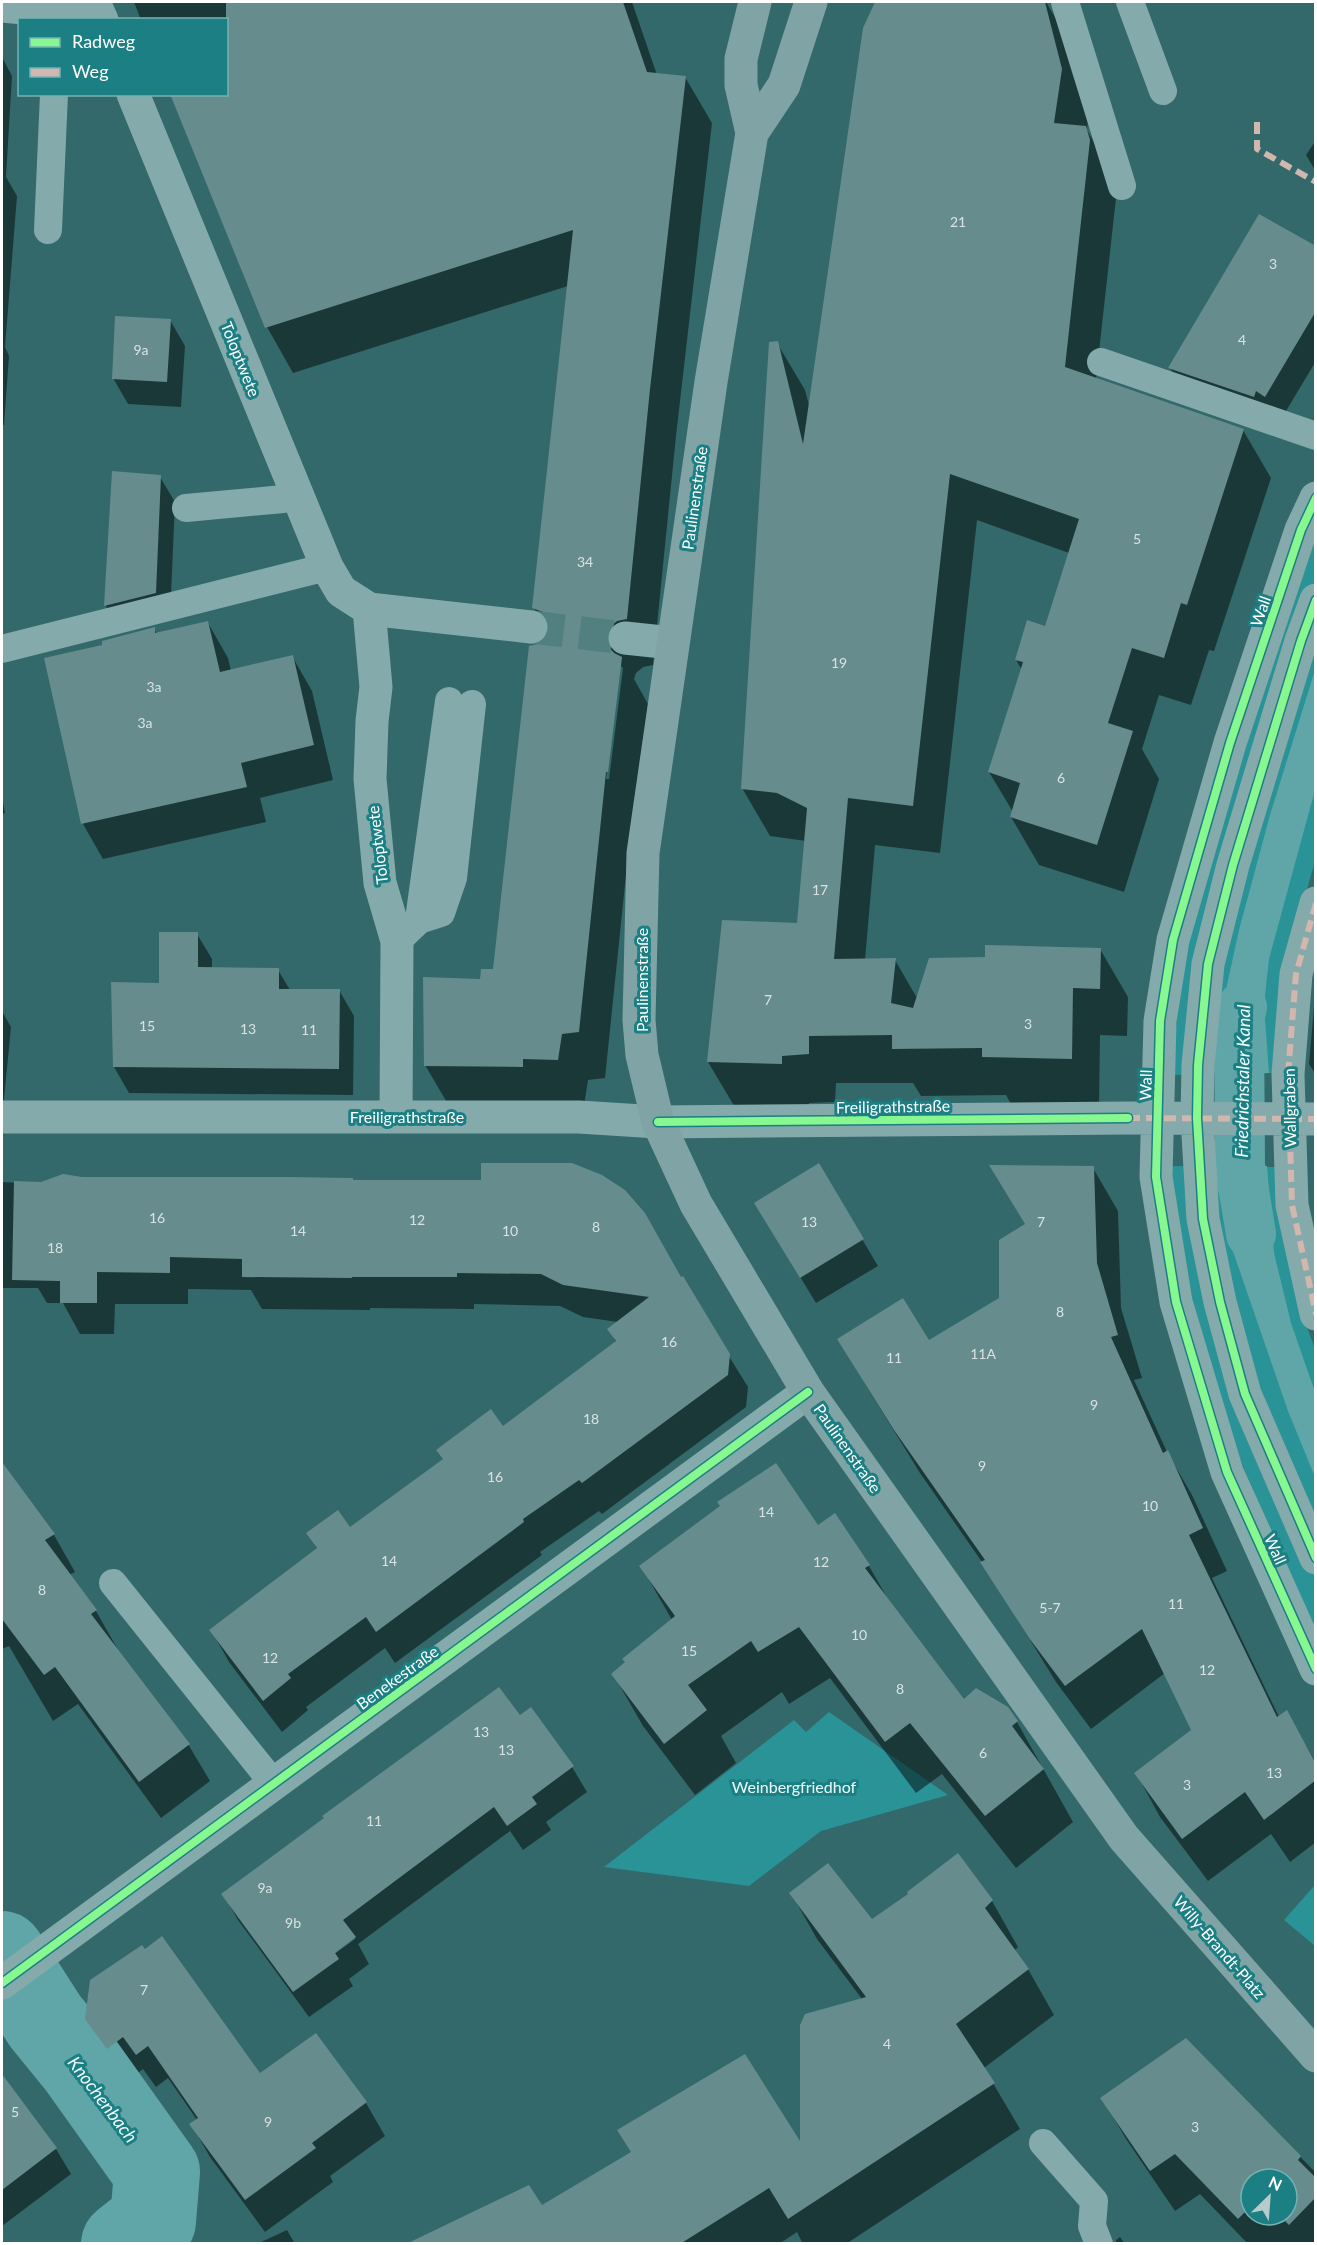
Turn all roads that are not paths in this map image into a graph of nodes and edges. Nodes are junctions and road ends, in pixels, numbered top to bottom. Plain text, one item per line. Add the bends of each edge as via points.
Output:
1 (755, 2) edge
2 (811, 2) edge
3 (1065, 2) edge
4 (1130, 2) edge
5 (2, 6) edge
6 (100, 8) edge
7 (57, 15) edge
8 (1163, 92) dead end
9 (54, 96) edge
10 (134, 96) edge
11 (752, 133) junction
12 (1122, 186) dead end
13 (48, 230) dead end
14 (1101, 362) dead end
15 (1316, 436) edge
16 (297, 495) junction
17 (1316, 498) edge
18 (186, 508) dead end
19 (327, 567) junction
20 (1316, 600) edge
21 (369, 609) junction
22 (531, 627) tunnel mouth
23 (625, 638) tunnel mouth
24 (672, 643) junction
25 (2, 649) edge
26 (460, 702) dead end
27 (1316, 903) edge
28 (408, 930) junction
29 (396, 1116) junction
30 (2, 1117) edge
31 (1157, 1118) junction
32 (1206, 1118) junction
33 (1291, 1119) edge
34 (658, 1122) junction
35 (1316, 1314) edge
36 (808, 1392) junction
37 (1316, 1558) edge
38 (113, 1583) dead end
39 (1316, 1669) edge
40 (274, 1784) junction
41 (1124, 1838) joint
42 (2, 1983) edge
43 (1316, 2056) edge
44 (1043, 2143) dead end
45 (1099, 2244) edge

1 - 11 main road, Paulinenstraße via 741,59 741,85
2 - 11 main road, Paulinenstraße via 784,85
3 - 12 lane
4 - 8 lane
5 - 7 street
6 - 7 street
9 - 13 lane
10 - 16 street, Toloptwete
11 - 24 main road, Paulinenstraße
14 - 15 lane
16 - 18 lane
16 - 19 street, Toloptwete
17 - 31 street, Wall via 1301,530 1230,743 1173,940 1160,1021
19 - 21 street, Toloptwete via 341,591
19 - 25 lane
20 - 32 street, Wall via 1233,865 1208,964 1198,1065
21 - 22 street, Toloptwete
21 - 28 street, Toloptwete via 376,687 370,780 380,883
23 - 24 street
24 - 34 main road, Paulinenstraße via 643,853 639,1020 642,1055
26 - 28 lane via 439,877 441,913
27 - 33 street, Wallgraben via 1296,974 1287,1074
28 - 29 street, Toloptwete
29 - 30 street, Freiligrathstraße
29 - 34 street, Freiligrathstraße via 579,1117
31 - 32 street, Freiligrathstraße
31 - 34 street, Freiligrathstraße
31 - 39 street, Wall via 1156,1177 1176,1302 1227,1472
32 - 33 street, Freiligrathstraße
32 - 37 street, Wall via 1203,1219 1220,1302 1245,1394
33 - 35 street, Wallgraben via 1292,1205
34 - 36 main road, Paulinenstraße via 696,1204
36 - 40 street, Benekestraße
36 - 41 main road, Paulinenstraße
38 - 40 lane
40 - 42 street, Benekestraße
41 - 43 main road, Willy-Brandt-Platz
44 - 45 lane via 1094,2201 1092,2226

